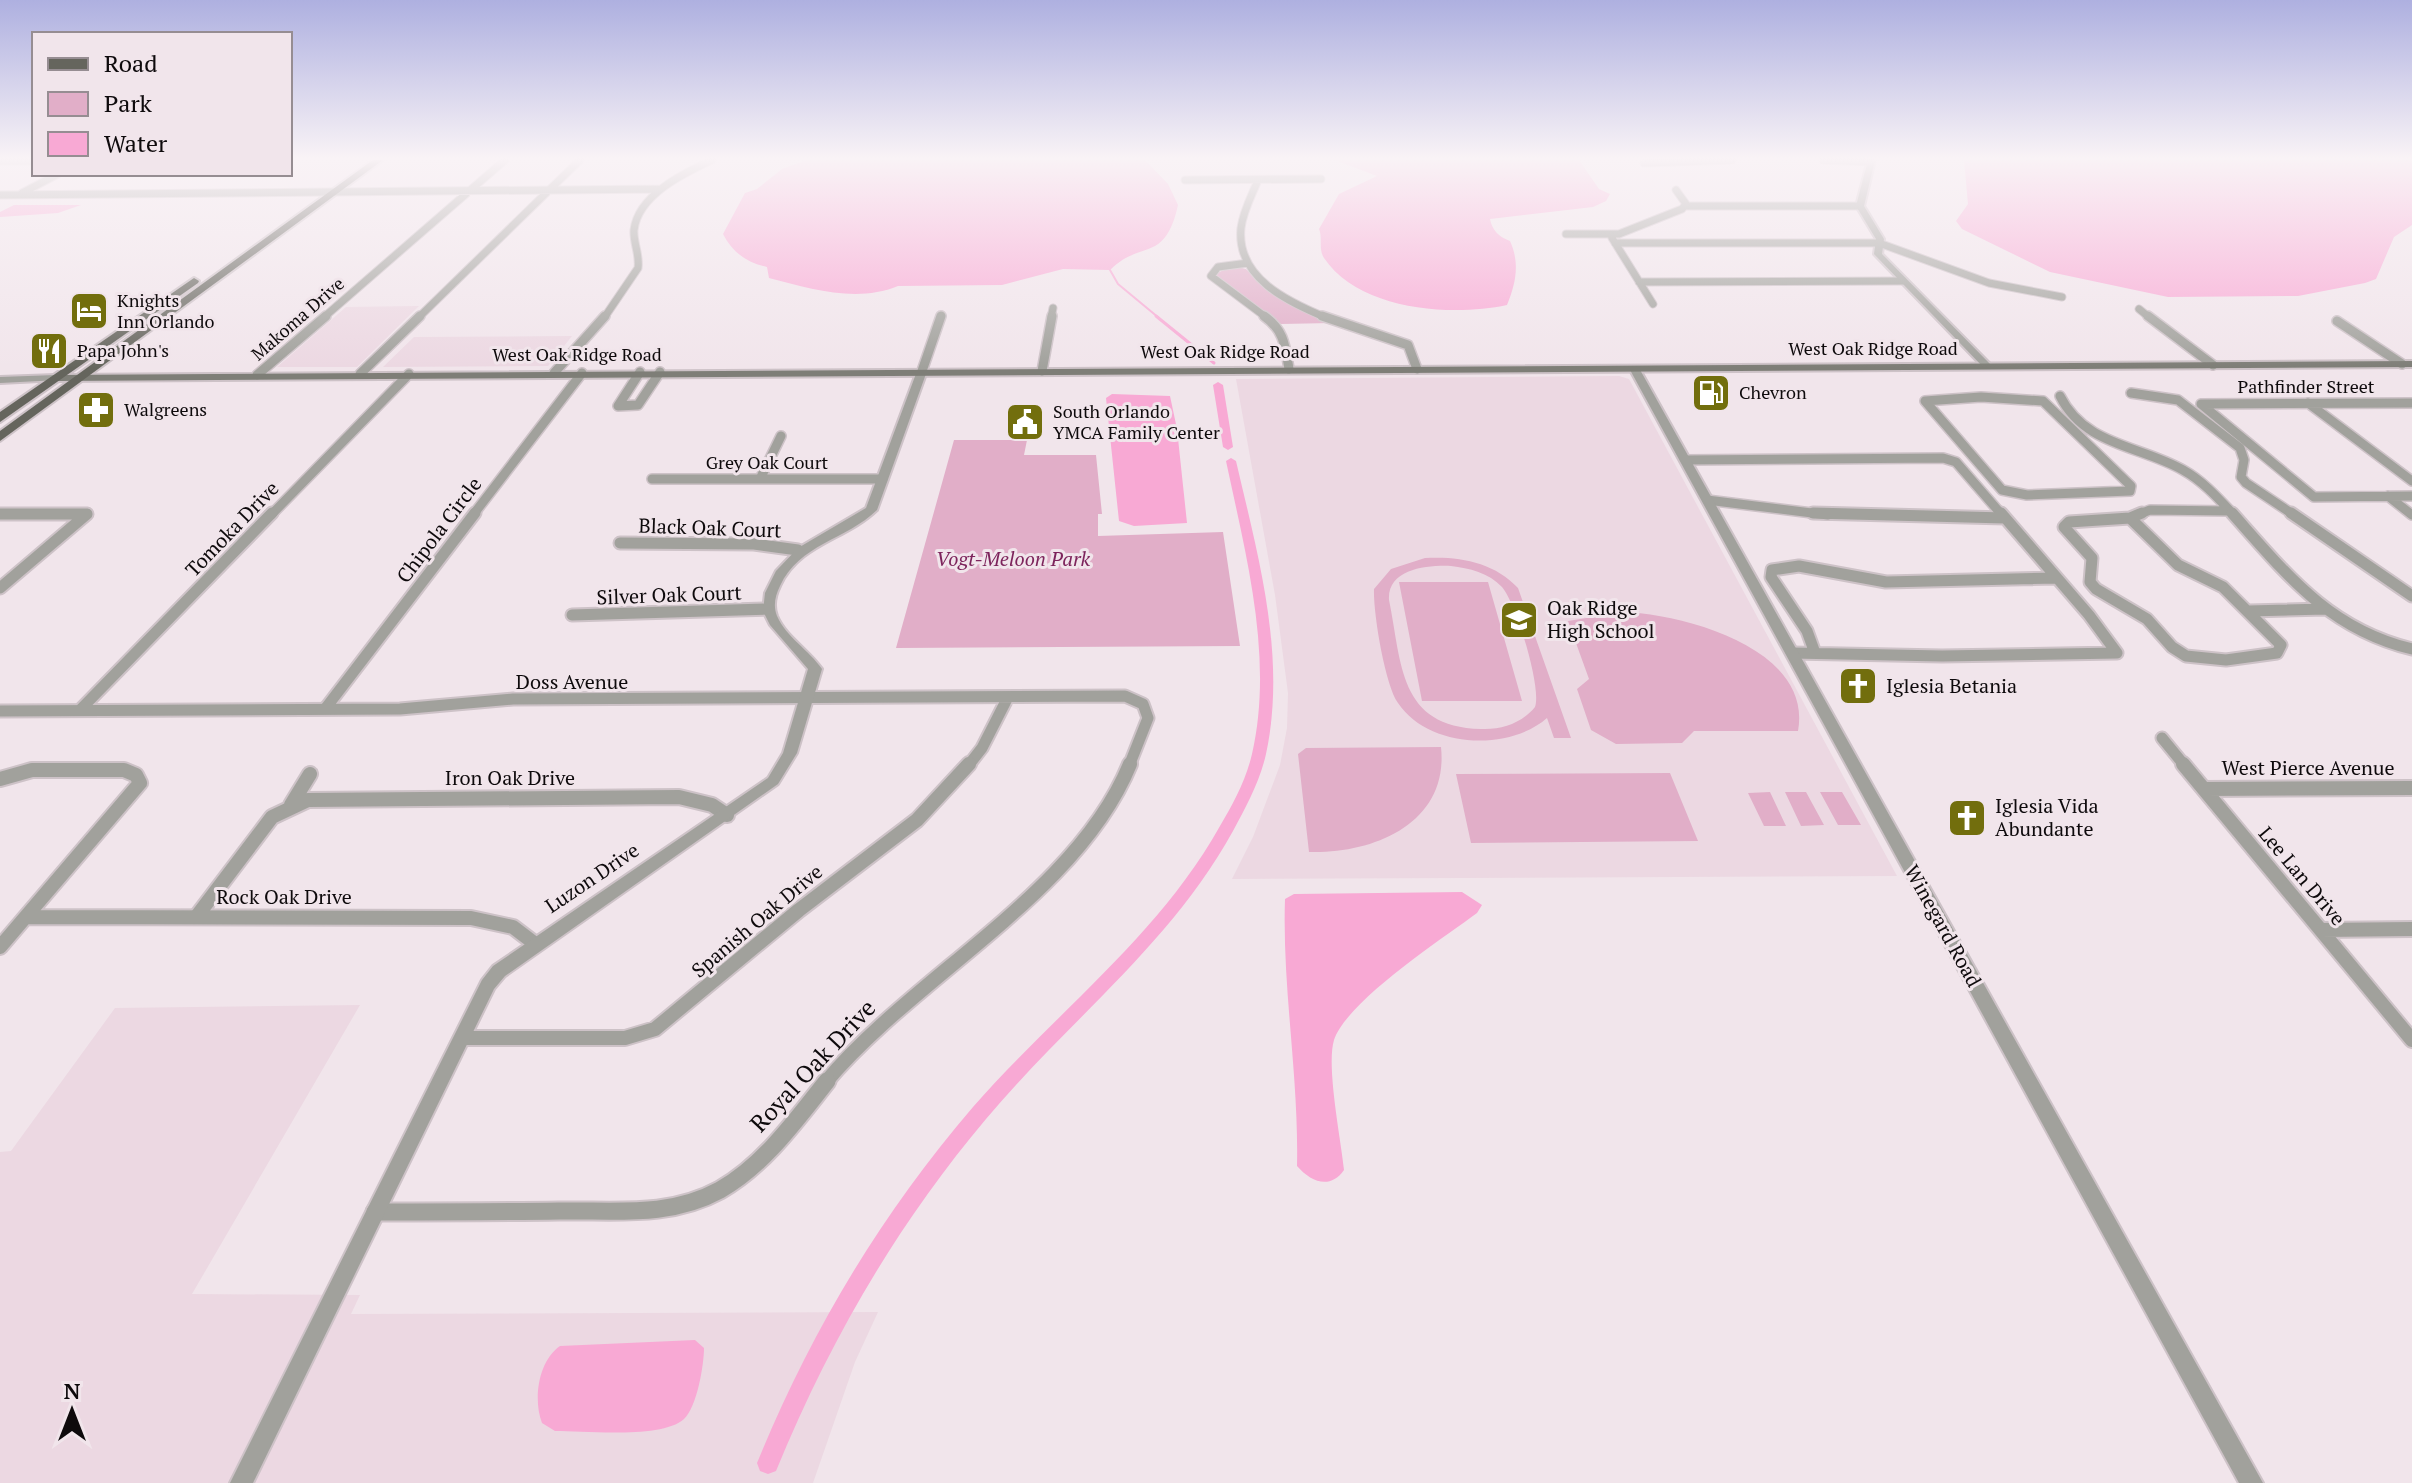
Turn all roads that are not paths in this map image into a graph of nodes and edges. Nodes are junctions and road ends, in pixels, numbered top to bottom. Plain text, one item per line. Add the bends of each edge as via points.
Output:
1 (267, 229) edge
2 (284, 229) edge
3 (425, 229) edge
4 (509, 229) edge
5 (635, 229) edge
6 (1243, 229) edge
7 (1634, 229) edge
8 (1875, 229) edge
9 (1566, 234) dead end
10 (1612, 239) junction
11 (1879, 243) junction
12 (1248, 263) junction
13 (1903, 281) junction
14 (1639, 282) junction
15 (2062, 297) dead end
16 (1653, 304) dead end
17 (1053, 308) dead end
18 (2139, 309) dead end
19 (941, 316) dead end
20 (2337, 321) dead end
21 (2407, 364) edge
22 (2213, 365) junction
23 (1987, 366) junction
24 (1634, 368) junction
25 (1289, 369) junction
26 (1417, 369) junction
27 (922, 371) junction
28 (1042, 371) junction
29 (640, 372) junction
30 (660, 372) junction
31 (554, 373) junction
32 (582, 373) junction
33 (0, 374) edge
34 (360, 374) junction
35 (409, 374) junction
36 (257, 375) junction
37 (83, 377) junction
38 (38, 378) junction
39 (56, 378) junction
40 (0, 380) edge
41 (2131, 393) dead end
42 (2060, 396) dead end
43 (2308, 403) junction
44 (2412, 403) edge
45 (0, 418) edge
46 (781, 436) dead end
47 (0, 437) edge
48 (1685, 460) junction
49 (652, 479) dead end
50 (760, 479) junction
51 (883, 479) junction
52 (2412, 481) edge
53 (2071, 495) joint
54 (2388, 496) junction
55 (2412, 496) edge
56 (1707, 500) junction
57 (2229, 511) junction
58 (0, 514) edge
59 (2412, 515) edge
60 (2005, 518) junction
61 (2130, 518) junction
62 (620, 543) dead end
63 (798, 550) junction
64 (2057, 578) junction
65 (0, 588) edge
66 (2412, 596) edge
67 (768, 609) junction
68 (2325, 609) junction
69 (2249, 611) junction
70 (572, 615) dead end
71 (2412, 649) edge
72 (1792, 653) junction
73 (1815, 653) junction
74 (1008, 697) junction
75 (809, 699) junction
76 (1143, 704) joint
77 (325, 709) junction
78 (80, 710) junction
79 (0, 711) edge
80 (2162, 738) dead end
81 (310, 774) dead end
82 (0, 779) edge
83 (2412, 788) edge
84 (2204, 789) junction
85 (291, 805) junction
86 (727, 815) junction
87 (197, 916) junction
88 (26, 917) junction
89 (2412, 929) edge
90 (2321, 930) junction
91 (534, 943) junction
92 (0, 947) edge
93 (462, 1038) junction
94 (2412, 1040) edge
95 (375, 1212) junction
96 (241, 1483) edge
97 (2252, 1483) edge

1 - 39 main road
2 - 37 main road
3 - 36 street, Makoma Drive
4 - 34 street
5 - 31 street via 640,258 633,278
6 - 12 street
7 - 10 street
8 - 11 street
9 - 10 street
10 - 11 street
10 - 14 street
11 - 13 street via 1878,254
11 - 15 street via 1989,283
12 - 25 street via 1218,267 1211,276 1278,326
12 - 26 street via 1287,301 1408,345
13 - 14 street
13 - 23 street
14 - 16 street
17 - 28 street
18 - 22 street
19 - 27 street
20 - 21 street
21 - 22 main road, West Oak Ridge Road
22 - 23 main road, West Oak Ridge Road
23 - 24 main road, West Oak Ridge Road
24 - 26 main road, West Oak Ridge Road
24 - 48 street, Winegard Road
25 - 26 main road, West Oak Ridge Road
25 - 28 main road, West Oak Ridge Road
27 - 28 main road, West Oak Ridge Road
27 - 30 main road, West Oak Ridge Road
27 - 51 street
29 - 30 main road, West Oak Ridge Road
29 - 30 street via 618,406 638,405
29 - 32 main road, West Oak Ridge Road
31 - 32 main road, West Oak Ridge Road
31 - 35 main road, West Oak Ridge Road
32 - 77 street, Chipola Circle
33 - 38 street, West Oak Ridge Road
34 - 35 main road, West Oak Ridge Road
34 - 36 main road, West Oak Ridge Road
35 - 78 street, Tomoka Drive
36 - 37 main road, West Oak Ridge Road
37 - 39 main road, West Oak Ridge Road
37 - 47 main road
38 - 39 street, West Oak Ridge Road
38 - 40 street, West Oak Ridge Road
39 - 45 main road
41 - 66 street via 2178,400 2240,448 2246,483
42 - 57 street via 2064,407 2095,435 2181,469
43 - 44 street, Pathfinder Street
43 - 52 street
43 - 54 street, Pathfinder Street via 2201,404 2314,497
46 - 50 street
48 - 56 street, Winegard Road
48 - 60 street via 1943,458 1956,462
49 - 50 street, Grey Oak Court
50 - 51 street, Grey Oak Court
51 - 63 street via 871,510
53 - 53 street via 2126,492 2131,486 2043,401 1925,401 2002,490
54 - 55 street
54 - 59 street
56 - 60 street via 1833,516
56 - 72 street, Winegard Road
57 - 61 street via 2150,510
57 - 68 street
58 - 65 street via 87,514
60 - 64 street
61 - 69 street via 2178,565 2223,587
61 - 69 street via 2069,522 2064,527 2092,558 2090,582 2101,595 2146,617 2188,657 2277,653 2281,645
62 - 63 street, Black Oak Court via 754,544
63 - 67 street via 778,575
64 - 73 street via 1886,582 1799,566 1772,570 1771,577 1807,631
64 - 73 street via 2117,653
67 - 70 street, Silver Oak Court
67 - 75 street, Luzon Drive via 815,669
68 - 69 street
68 - 71 street via 2375,642
72 - 73 street
72 - 97 street, Winegard Road
74 - 75 street, Doss Avenue
74 - 76 street, Doss Avenue via 1125,696
74 - 93 street, Spanish Oak Drive via 982,748 917,820 655,1029 625,1038
75 - 77 street, Doss Avenue via 513,699
75 - 86 street, Luzon Drive via 790,753 773,781
76 - 95 street, Royal Oak Drive via 1148,718 1125,774 1071,853 1029,898 866,1037 758,1162 726,1189 662,1211
77 - 78 street, Doss Avenue
78 - 79 street, Doss Avenue
80 - 84 street, Lee Lan Drive
81 - 85 street
82 - 88 street via 32,770 124,770 140,783
83 - 84 street, West Pierce Avenue
84 - 90 street, Lee Lan Drive
85 - 86 street, Iron Oak Drive via 324,799 679,797 712,805
85 - 87 street via 266,824
86 - 91 street, Luzon Drive
87 - 88 street, Rock Oak Drive
87 - 91 street, Rock Oak Drive via 471,918 513,927
88 - 92 street
89 - 90 street
90 - 94 street, Lee Lan Drive
91 - 93 street, Luzon Drive via 499,971
93 - 95 street, Luzon Drive
95 - 96 street, Luzon Drive

